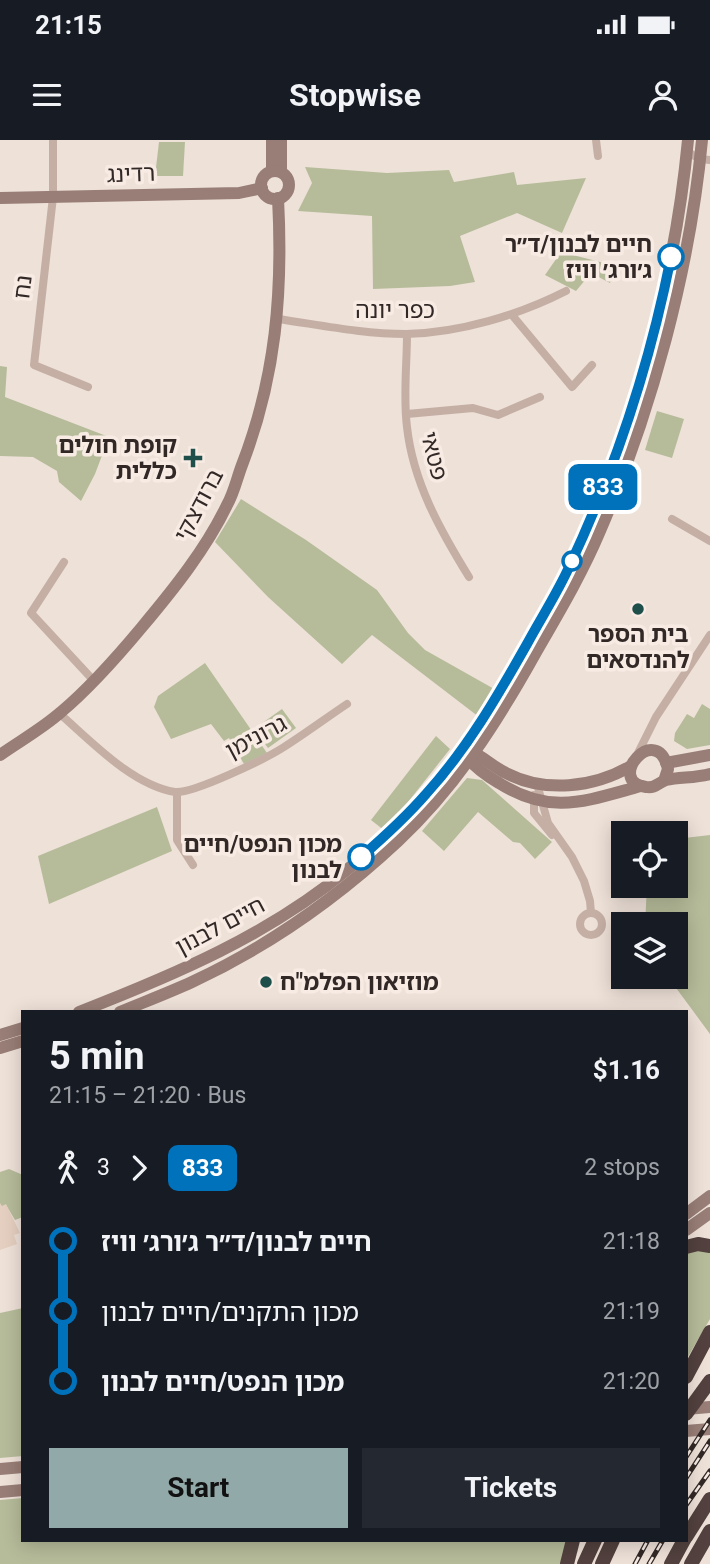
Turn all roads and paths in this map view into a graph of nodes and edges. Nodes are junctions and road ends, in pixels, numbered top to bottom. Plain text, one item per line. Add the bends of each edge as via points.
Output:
1 (53, 140) edge
2 (272, 140) edge
3 (281, 140) edge
4 (596, 140) edge
5 (687, 146) edge
6 (704, 151) edge
7 (598, 156) dead end
8 (710, 170) edge
9 (277, 172) junction
10 (262, 188) junction
11 (695, 196) junction
12 (53, 197) junction
13 (0, 198) edge
14 (278, 198) junction
15 (566, 291) dead end
16 (512, 314) junction
17 (278, 319) junction
18 (407, 334) junction
19 (592, 365) dead end
20 (88, 387) dead end
21 (540, 397) dead end
22 (407, 414) junction
23 (672, 519) dead end
24 (710, 541) edge
25 (64, 562) dead end
26 (469, 577) dead end
27 (710, 635) edge
28 (94, 681) junction
29 (347, 704) dead end
30 (60, 714) junction
31 (494, 726) junction
32 (650, 729) junction
33 (468, 754) junction
34 (0, 755) edge
35 (710, 755) edge
36 (662, 758) junction
37 (634, 761) junction
38 (492, 772) junction
39 (710, 774) edge
40 (456, 775) junction
41 (664, 781) junction
42 (537, 784) junction
43 (640, 786) junction
44 (177, 792) junction
45 (538, 802) junction
46 (192, 865) dead end
47 (591, 913) dead end
48 (83, 1010) edge
49 (125, 1010) edge
50 (21, 1029) edge
51 (0, 1035) edge
52 (21, 1042) edge
53 (0, 1048) edge
54 (710, 1196) edge
55 (688, 1212) edge
56 (710, 1213) edge
57 (688, 1229) edge
58 (688, 1246) edge
59 (710, 1246) edge
60 (708, 1340) edge
61 (688, 1374) edge
62 (688, 1380) edge
63 (710, 1381) edge
64 (710, 1407) edge
65 (688, 1409) edge
66 (688, 1412) edge
67 (710, 1429) edge
68 (688, 1431) edge
69 (21, 1467) edge
70 (0, 1469) edge
71 (21, 1490) edge
72 (0, 1492) edge
73 (710, 1499) edge
74 (710, 1531) edge
75 (688, 1534) edge
76 (572, 1542) edge
77 (594, 1542) edge
78 (611, 1542) edge
79 (683, 1542) edge
80 (567, 1564) edge
81 (584, 1564) edge
82 (602, 1564) edge
83 (671, 1564) edge
84 (691, 1564) edge

1 - 12 street
2 - 9 main road
3 - 9 main road
4 - 7 street
5 - 6 street
5 - 33 main road, חיים לבנון via 659,320 606,482 570,566
6 - 11 main road, חיים לבנון
8 - 11 main road
9 - 10 main road via 262,180
9 - 14 main road via 287,178 289,186
10 - 12 main road, רדינג via 239,193
10 - 14 main road
11 - 31 main road, חיים לבנון via 659,363 618,487 579,578
12 - 13 main road, רדינג
12 - 20 street, נח via 34,365
14 - 17 main road, ברודצקי
15 - 16 street, כפר יונה
16 - 18 street, כפר יונה
16 - 19 street via 572,387
17 - 18 street, כפר יונה
17 - 28 main road, ברודצקי via 257,425 228,505 167,597
18 - 22 street, פטאי
21 - 22 street via 498,415 473,408
22 - 26 street, פטאי via 421,489
23 - 24 street
25 - 28 street via 31,613
27 - 32 street
28 - 30 main road, ברודצקי
29 - 44 street, גרונימן via 282,748 203,786
30 - 34 main road, ברודצקי
30 - 44 street via 124,769
31 - 33 main road, חיים לבנון
31 - 38 main road via 489,751
32 - 36 street
32 - 37 street
33 - 38 main road
33 - 40 main road, חיים לבנון
33 - 48 main road, חיים לבנון via 391,831 289,913 189,968
35 - 36 main road
36 - 37 main road via 647,751
36 - 41 main road via 668,769
37 - 42 main road via 619,773 569,786
37 - 43 main road via 632,777
38 - 40 main road
38 - 42 main road
38 - 45 main road via 515,793
39 - 41 main road
40 - 49 main road, חיים לבנון via 400,839 352,882 294,924 192,982
41 - 43 main road via 653,787
42 - 45 street
43 - 45 main road via 575,802
44 - 46 street via 177,840
45 - 47 street via 536,818 565,846 584,881
50 - 51 main road
52 - 53 main road
54 - 55 main road
56 - 57 main road
58 - 59 highway
60 - 61 highway
60 - 62 highway
63 - 65 highway
64 - 66 main road
67 - 68 main road
69 - 70 main road
71 - 72 main road
73 - 75 highway
74 - 84 highway
76 - 80 highway
77 - 81 highway
78 - 82 highway
79 - 83 highway

